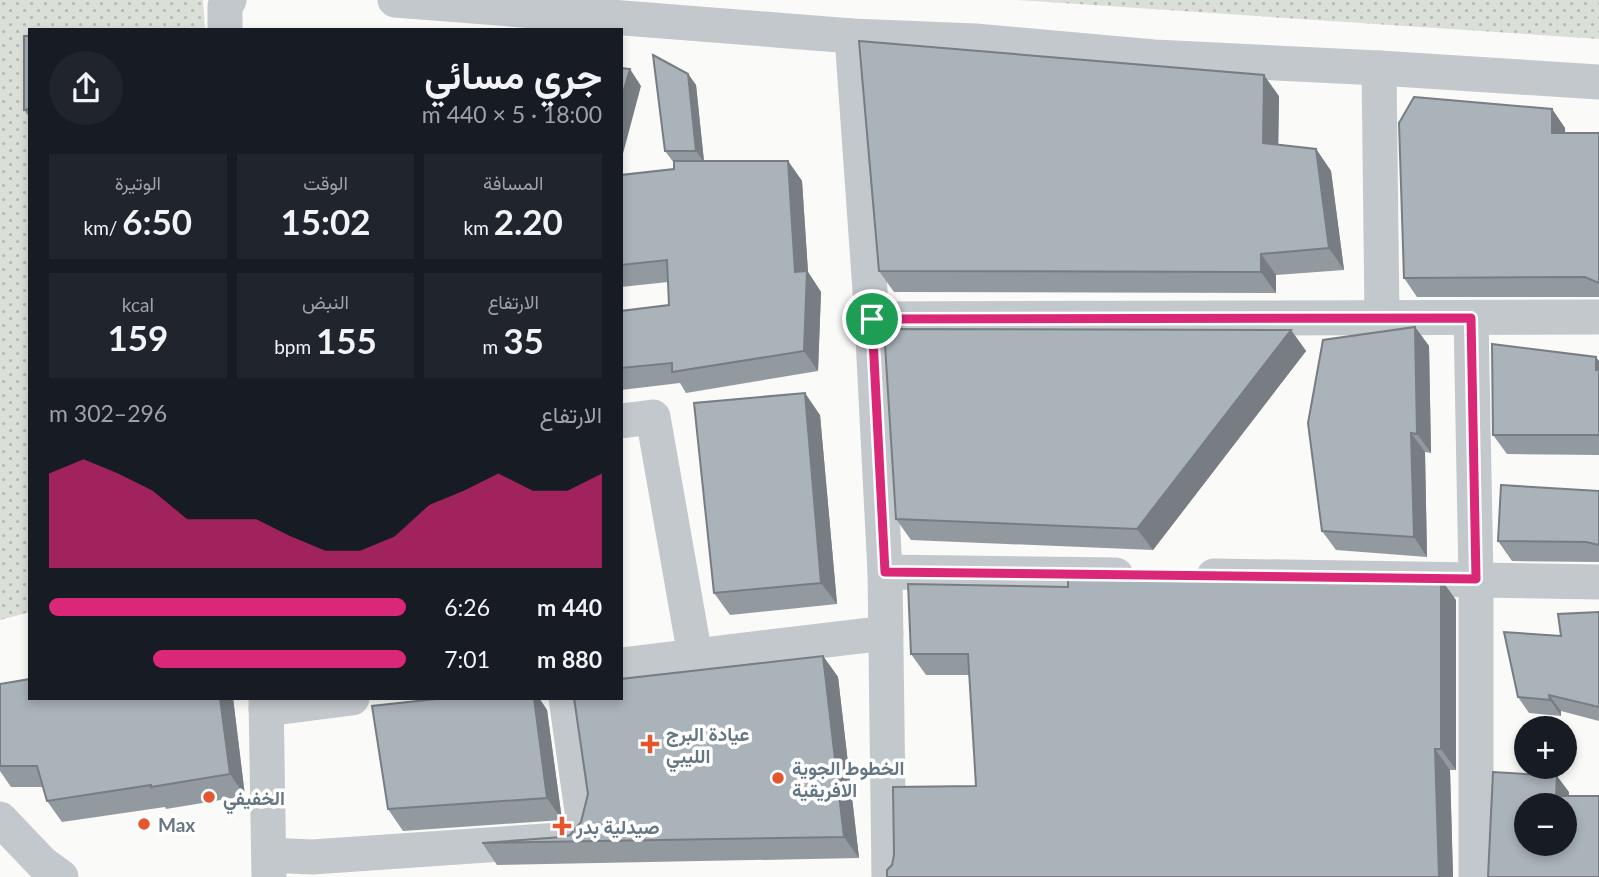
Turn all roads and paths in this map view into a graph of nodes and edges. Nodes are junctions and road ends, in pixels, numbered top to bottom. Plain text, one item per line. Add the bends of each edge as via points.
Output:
1 (229, 0) edge
2 (395, 0) edge
3 (504, 20) edge
4 (225, 28) edge
5 (852, 36) junction
6 (1378, 68) junction
7 (1599, 82) edge
8 (1599, 317) edge
9 (1382, 318) junction
10 (1471, 318) junction
11 (872, 319) junction
12 (623, 421) edge
13 (885, 572) junction
14 (1146, 575) edge
15 (1187, 575) edge
16 (1476, 579) junction
17 (1599, 582) edge
18 (886, 634) junction
19 (695, 656) junction
20 (623, 665) edge
21 (323, 700) edge
22 (566, 700) edge
23 (266, 704) edge
24 (0, 819) edge
25 (269, 866) edge
26 (61, 877) edge
27 (889, 877) edge
28 (1476, 877) edge

1 - 4 street
2 - 3 street
3 - 5 street
5 - 6 street via 975,41 1154,58
5 - 11 street
6 - 7 street
6 - 9 street
8 - 10 street
9 - 10 street
9 - 11 street
10 - 16 street
11 - 13 street
12 - 19 street via 653,417
13 - 14 street
13 - 18 street
15 - 16 street
16 - 17 street
16 - 28 street
18 - 19 street
18 - 27 street
19 - 20 street
21 - 23 street
22 - 25 street via 583,818 575,839 312,857
23 - 25 street
24 - 26 street

